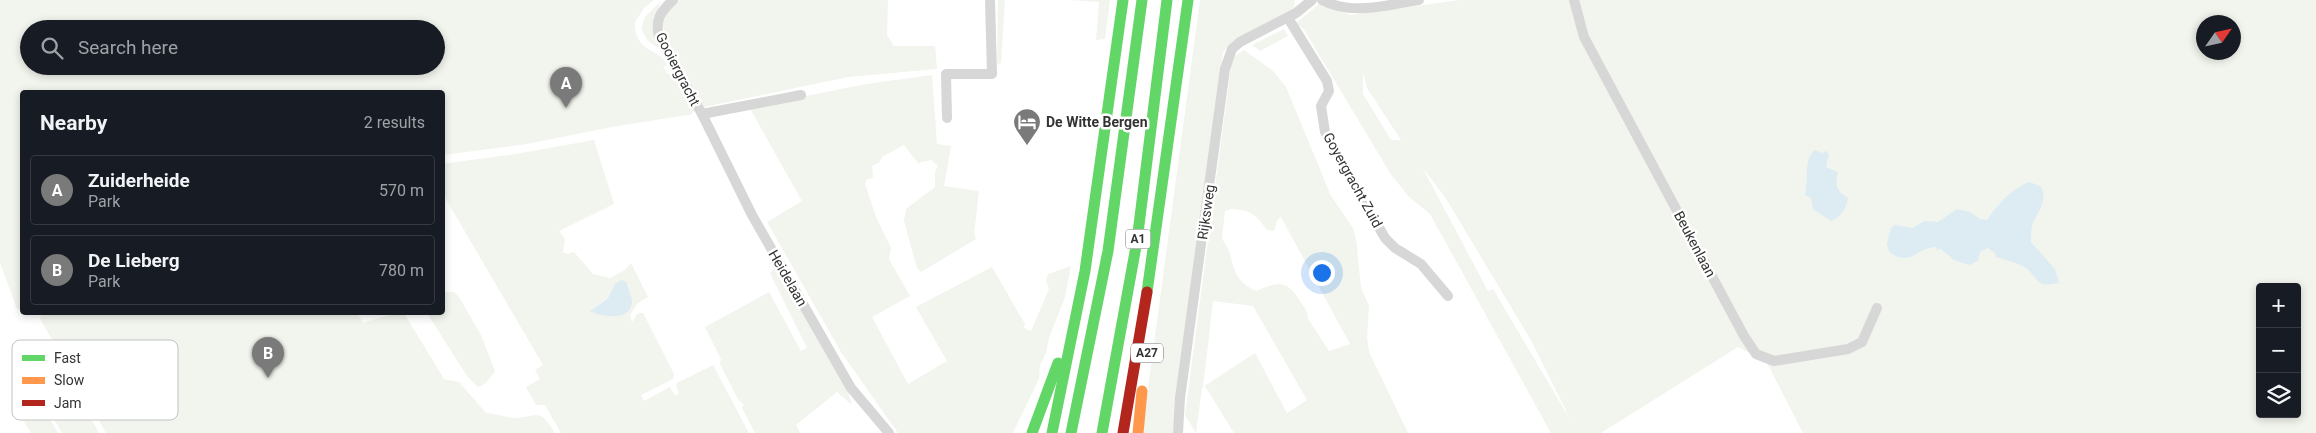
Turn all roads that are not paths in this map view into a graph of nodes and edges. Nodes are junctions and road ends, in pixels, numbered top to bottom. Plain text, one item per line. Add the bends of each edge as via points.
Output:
1 (673, 0) edge
2 (990, 0) edge
3 (1123, 0) edge
4 (1142, 0) edge
5 (1167, 0) edge
6 (1188, 0) edge
7 (1312, 0) edge
8 (1322, 0) edge
9 (1418, 0) edge
10 (1574, 0) edge
11 (1286, 19) junction
12 (801, 95) dead end
13 (702, 114) junction
14 (947, 118) dead end
15 (1150, 272) junction
16 (1448, 296) dead end
17 (1080, 306) junction
18 (1877, 308) dead end
19 (889, 433) edge
20 (1032, 433) edge
21 (1052, 433) edge
22 (1071, 433) edge
23 (1102, 433) edge
24 (1123, 433) edge
25 (1138, 433) edge
26 (1178, 433) edge

1 - 13 street, Gooiergracht via 661,10 656,25 659,37
2 - 14 street via 992,74 946,74
3 - 17 highway via 1098,198
4 - 22 highway, A1 via 1108,251
5 - 23 highway, A1 via 1137,241
6 - 15 highway, A1
7 - 11 street
8 - 9 street via 1350,10
10 - 18 street, Beukenlaan via 1584,37 1756,354 1774,361 1848,349 1862,342
11 - 16 street, Goyergracht Zuid via 1327,80 1329,91 1321,106 1325,132 1385,238 1421,264
11 - 26 street, Rijksweg via 1240,42 1232,49 1225,69
12 - 13 street
13 - 19 street, Heidelaan via 752,215 851,388
15 - 24 highway, A1
15 - 25 highway, A27 via 1148,346
17 - 20 highway
17 - 21 highway

